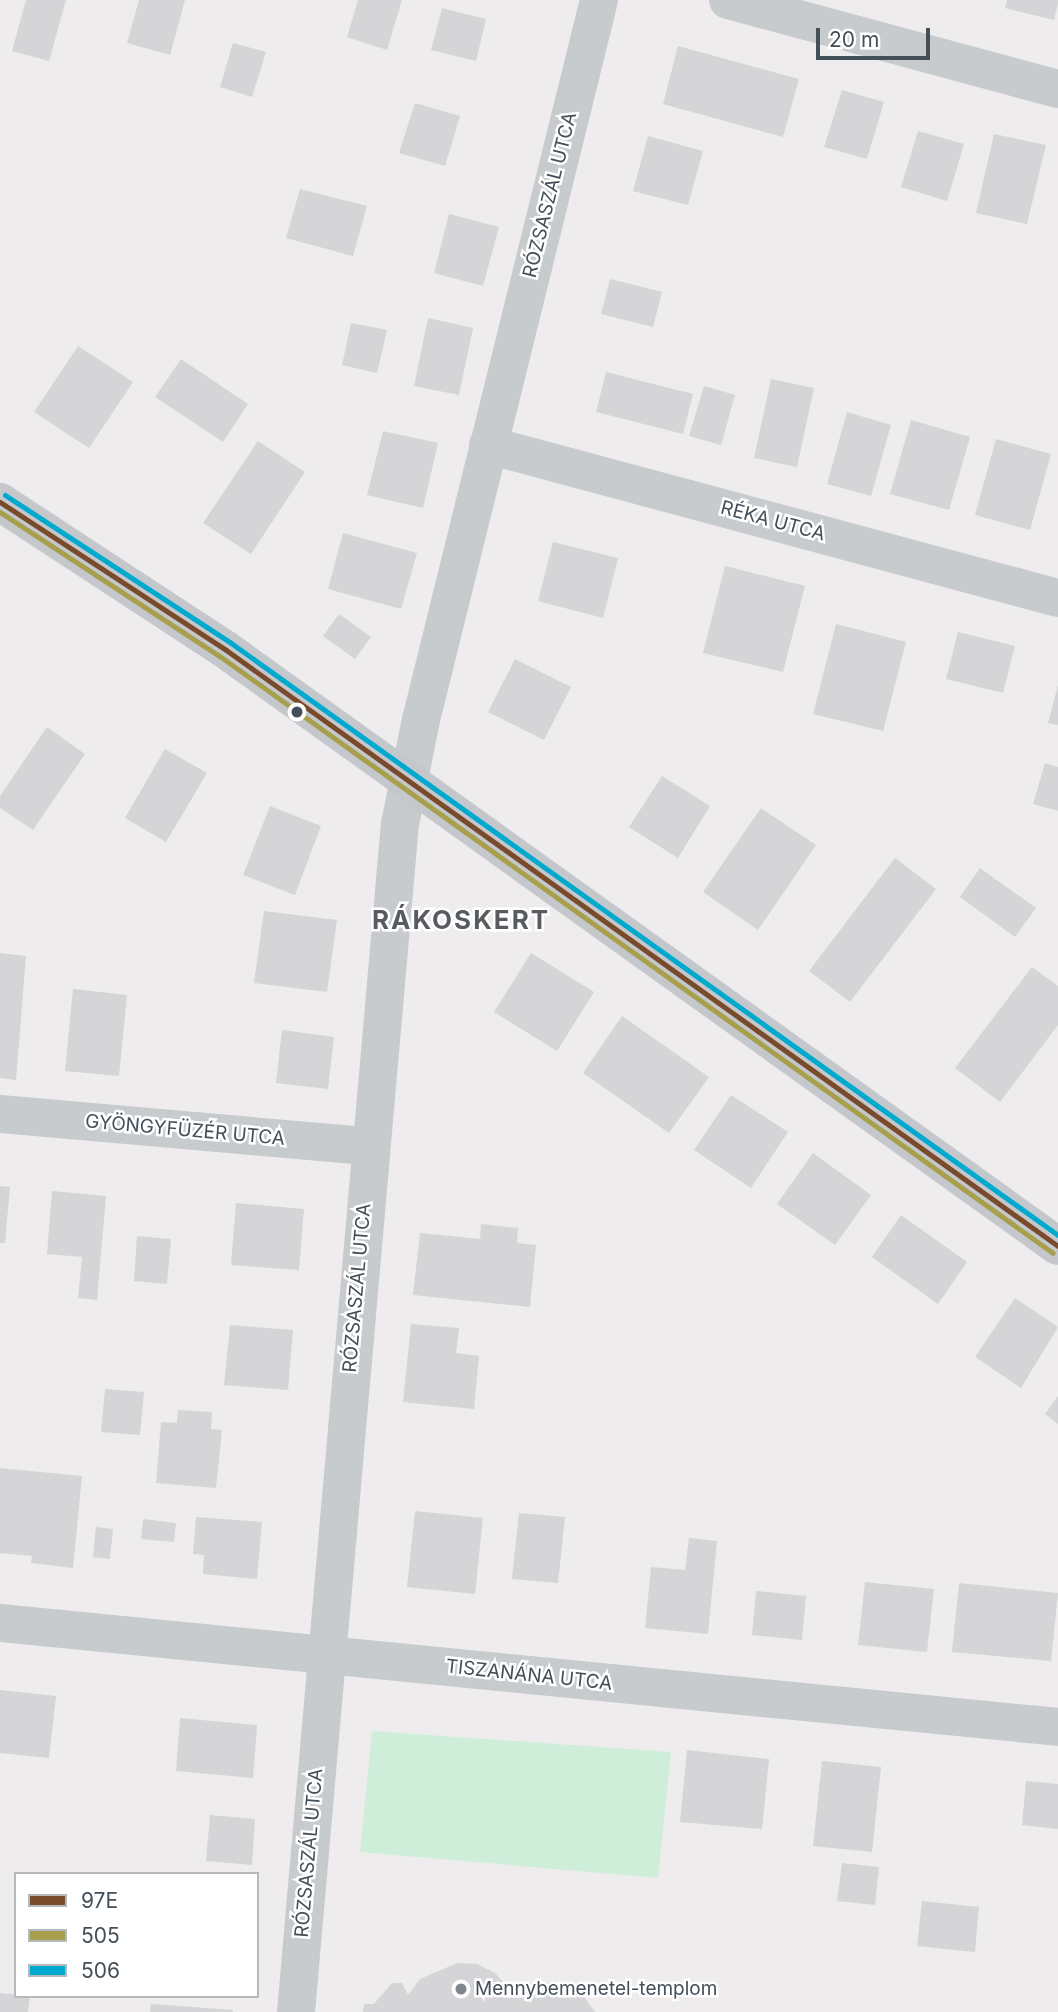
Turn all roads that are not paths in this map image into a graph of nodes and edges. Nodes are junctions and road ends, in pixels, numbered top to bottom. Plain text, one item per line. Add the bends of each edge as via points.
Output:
1 (599, 0) edge
2 (728, 0) edge
3 (1058, 89) edge
4 (488, 444) junction
5 (0, 502) edge
6 (1058, 598) edge
7 (407, 777) junction
8 (0, 1114) edge
9 (369, 1146) junction
10 (1058, 1246) edge
11 (0, 1623) edge
12 (326, 1655) junction
13 (1058, 1727) edge
14 (296, 2012) edge

1 - 4 street, RÓZSASZÁL UTCA
2 - 3 street
4 - 6 street, RÉKA UTCA
4 - 7 street, RÓZSASZÁL UTCA
5 - 7 main road via 226,650
7 - 9 street, RÓZSASZÁL UTCA
7 - 10 main road
8 - 9 street, GYÖNGYFÜZÉR UTCA
9 - 12 street, RÓZSASZÁL UTCA
11 - 12 street, TISZANÁNA UTCA
12 - 13 street, TISZANÁNA UTCA
12 - 14 street, RÓZSASZÁL UTCA

